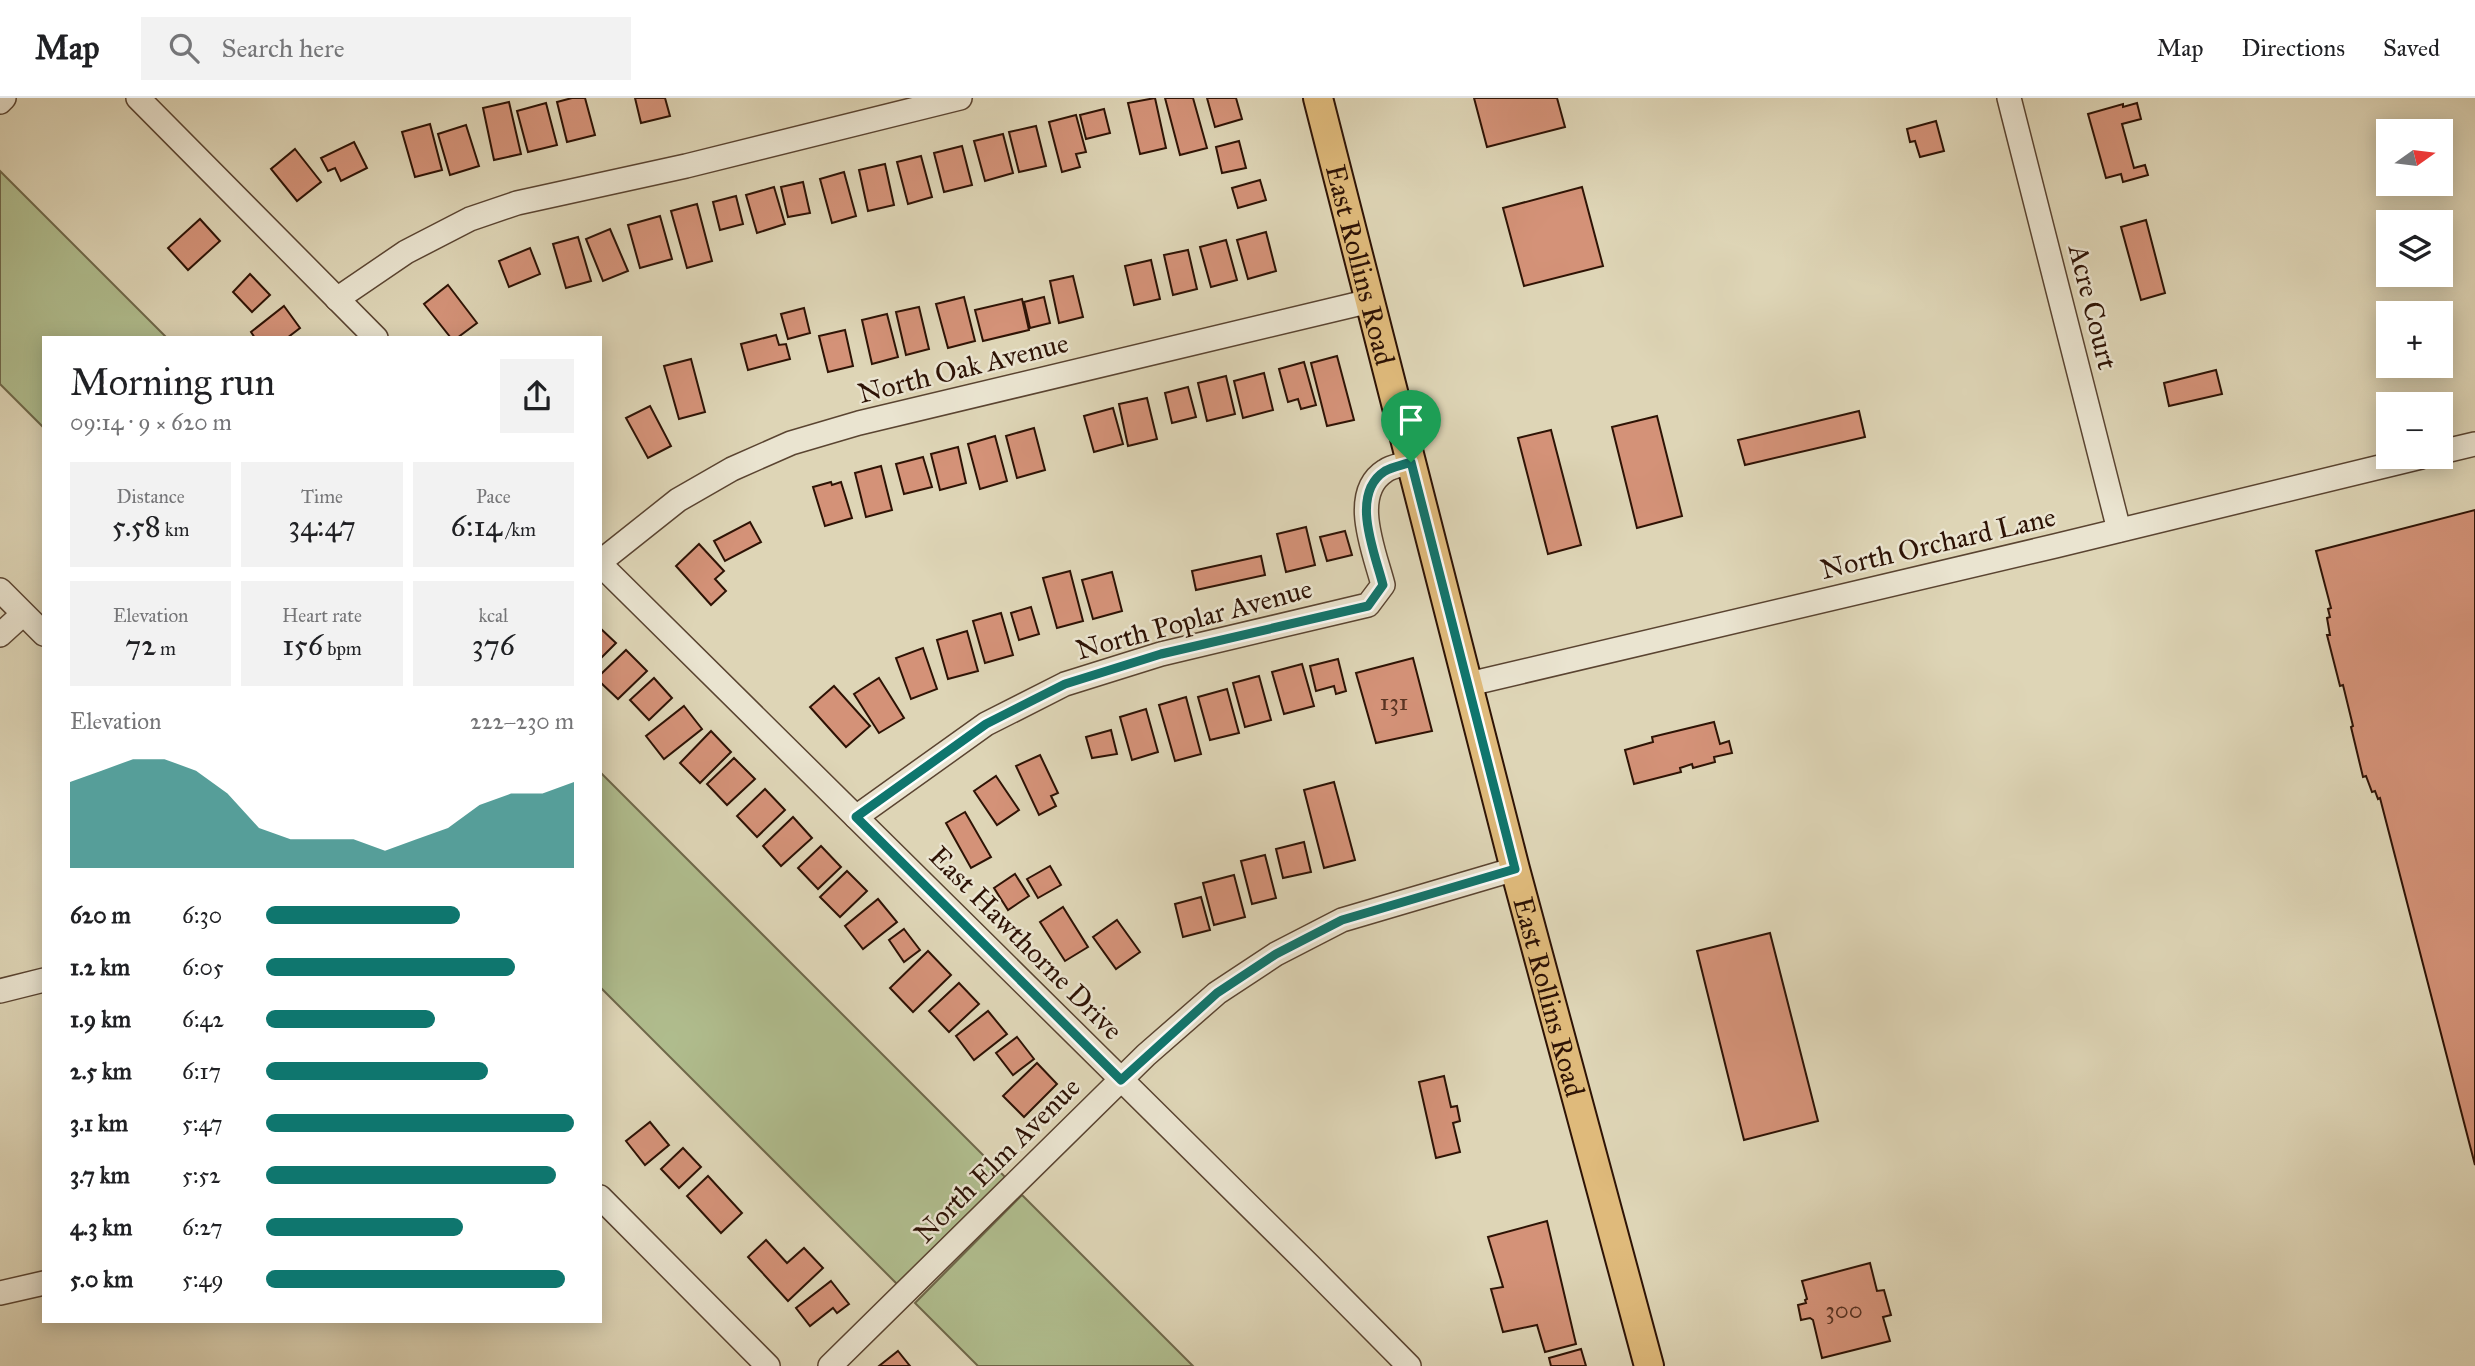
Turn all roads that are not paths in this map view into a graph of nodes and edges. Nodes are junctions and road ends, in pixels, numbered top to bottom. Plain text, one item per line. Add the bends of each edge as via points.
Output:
1 (4, 98) edge
2 (138, 98) edge
3 (960, 98) edge
4 (1318, 98) edge
5 (2009, 98) edge
6 (0, 102) edge
7 (337, 299) junction
8 (1370, 301) junction
9 (374, 336) edge
10 (2475, 444) edge
11 (2453, 449) edge
12 (1411, 462) junction
13 (2376, 468) edge
14 (2119, 530) junction
15 (602, 561) edge
16 (602, 565) edge
17 (0, 590) edge
18 (23, 614) junction
19 (42, 632) edge
20 (0, 635) edge
21 (1469, 684) junction
22 (856, 817) junction
23 (1515, 869) junction
24 (42, 980) edge
25 (0, 991) edge
26 (1121, 1080) junction
27 (602, 1199) edge
28 (42, 1283) edge
29 (0, 1293) edge
30 (768, 1366) edge
31 (830, 1366) edge
32 (1409, 1366) edge
33 (1649, 1366) edge

1 - 6 street
2 - 7 street
3 - 7 street via 517,204 471,219 406,252
4 - 8 main road, East Rollins Road
5 - 14 street, Acre Court
7 - 9 street
8 - 12 main road, East Rollins Road
8 - 15 street, North Oak Avenue via 791,443 678,500
10 - 11 street
12 - 21 main road, East Rollins Road
12 - 22 street, North Poplar Avenue via 1384,471 1370,489 1365,512 1383,585 1368,606 1161,654 1065,684 986,724
13 - 14 street, North Orchard Lane
14 - 21 street, North Orchard Lane
16 - 22 street, East Hawthorne Drive
17 - 18 street
18 - 19 street
18 - 20 street
21 - 23 main road, East Rollins Road
22 - 26 street, East Hawthorne Drive
23 - 26 street, North Elm Avenue via 1342,920 1276,954 1217,993
23 - 33 main road, East Rollins Road
24 - 25 street
26 - 31 street, North Elm Avenue
26 - 32 street, East Hawthorne Drive
27 - 30 street
28 - 29 street

